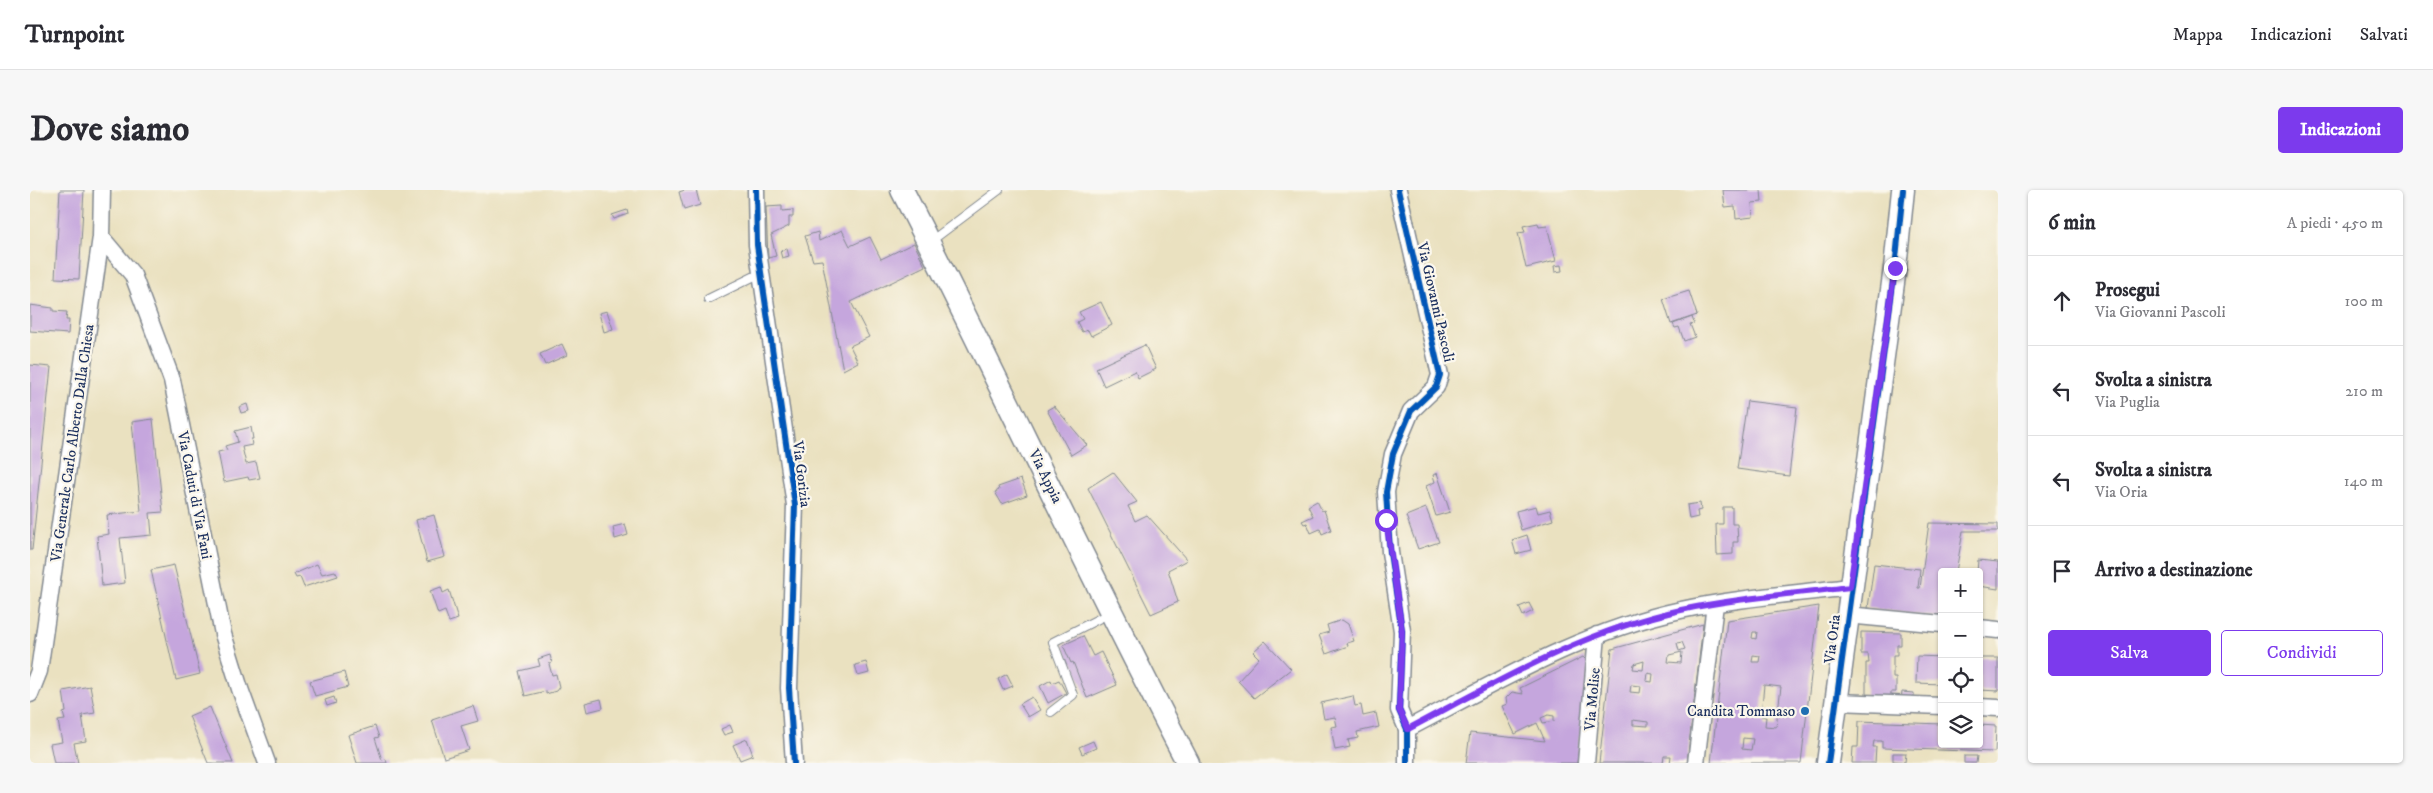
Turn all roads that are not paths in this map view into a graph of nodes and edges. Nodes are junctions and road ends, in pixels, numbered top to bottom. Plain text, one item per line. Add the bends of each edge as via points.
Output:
1 (102, 190) edge
2 (756, 190) edge
3 (902, 190) edge
4 (999, 190) edge
5 (1398, 190) edge
6 (1903, 190) edge
7 (101, 237) junction
8 (929, 242) junction
9 (761, 273) junction
10 (708, 299) dead end
11 (1850, 587) junction
12 (1715, 604) junction
13 (1112, 612) junction
14 (1847, 615) junction
15 (1938, 624) edge
16 (1983, 628) edge
17 (1998, 630) edge
18 (1597, 635) junction
19 (30, 694) edge
20 (1837, 702) junction
21 (1938, 706) edge
22 (1983, 707) edge
23 (1998, 708) edge
24 (1050, 712) dead end
25 (1408, 729) junction
26 (267, 763) edge
27 (794, 763) edge
28 (1188, 763) edge
29 (1407, 763) edge
30 (1586, 763) edge
31 (1696, 763) edge
32 (1828, 763) edge

1 - 7 street, Via Generale Carlo Alberto Dalla Chiesa
2 - 9 street, Via Gorizia
3 - 8 main road, Via Appia
4 - 8 lane
5 - 25 street, Via Giovanni Pascoli via 1440,375 1436,387 1411,411 1393,454 1386,492 1390,552 1402,631 1399,710
6 - 11 main road, Via Oria
7 - 19 street, Via Generale Carlo Alberto Dalla Chiesa via 39,671
7 - 26 street, Via Caduti di Via Fani via 133,275 172,380 223,634
8 - 13 main road, Via Appia
9 - 10 lane
9 - 27 street, Via Gorizia via 795,505 789,688
11 - 12 street
11 - 14 main road, Via Oria
12 - 18 street via 1680,610
12 - 31 street
13 - 24 lane via 1053,642 1073,695
13 - 28 main road, Via Appia
14 - 15 street
14 - 20 main road, Via Oria
16 - 17 street
18 - 25 street via 1520,669
18 - 30 street, Via Molise
20 - 21 street
20 - 32 main road, Via Oria
22 - 23 street
25 - 29 street, Via Giovanni Pascoli

